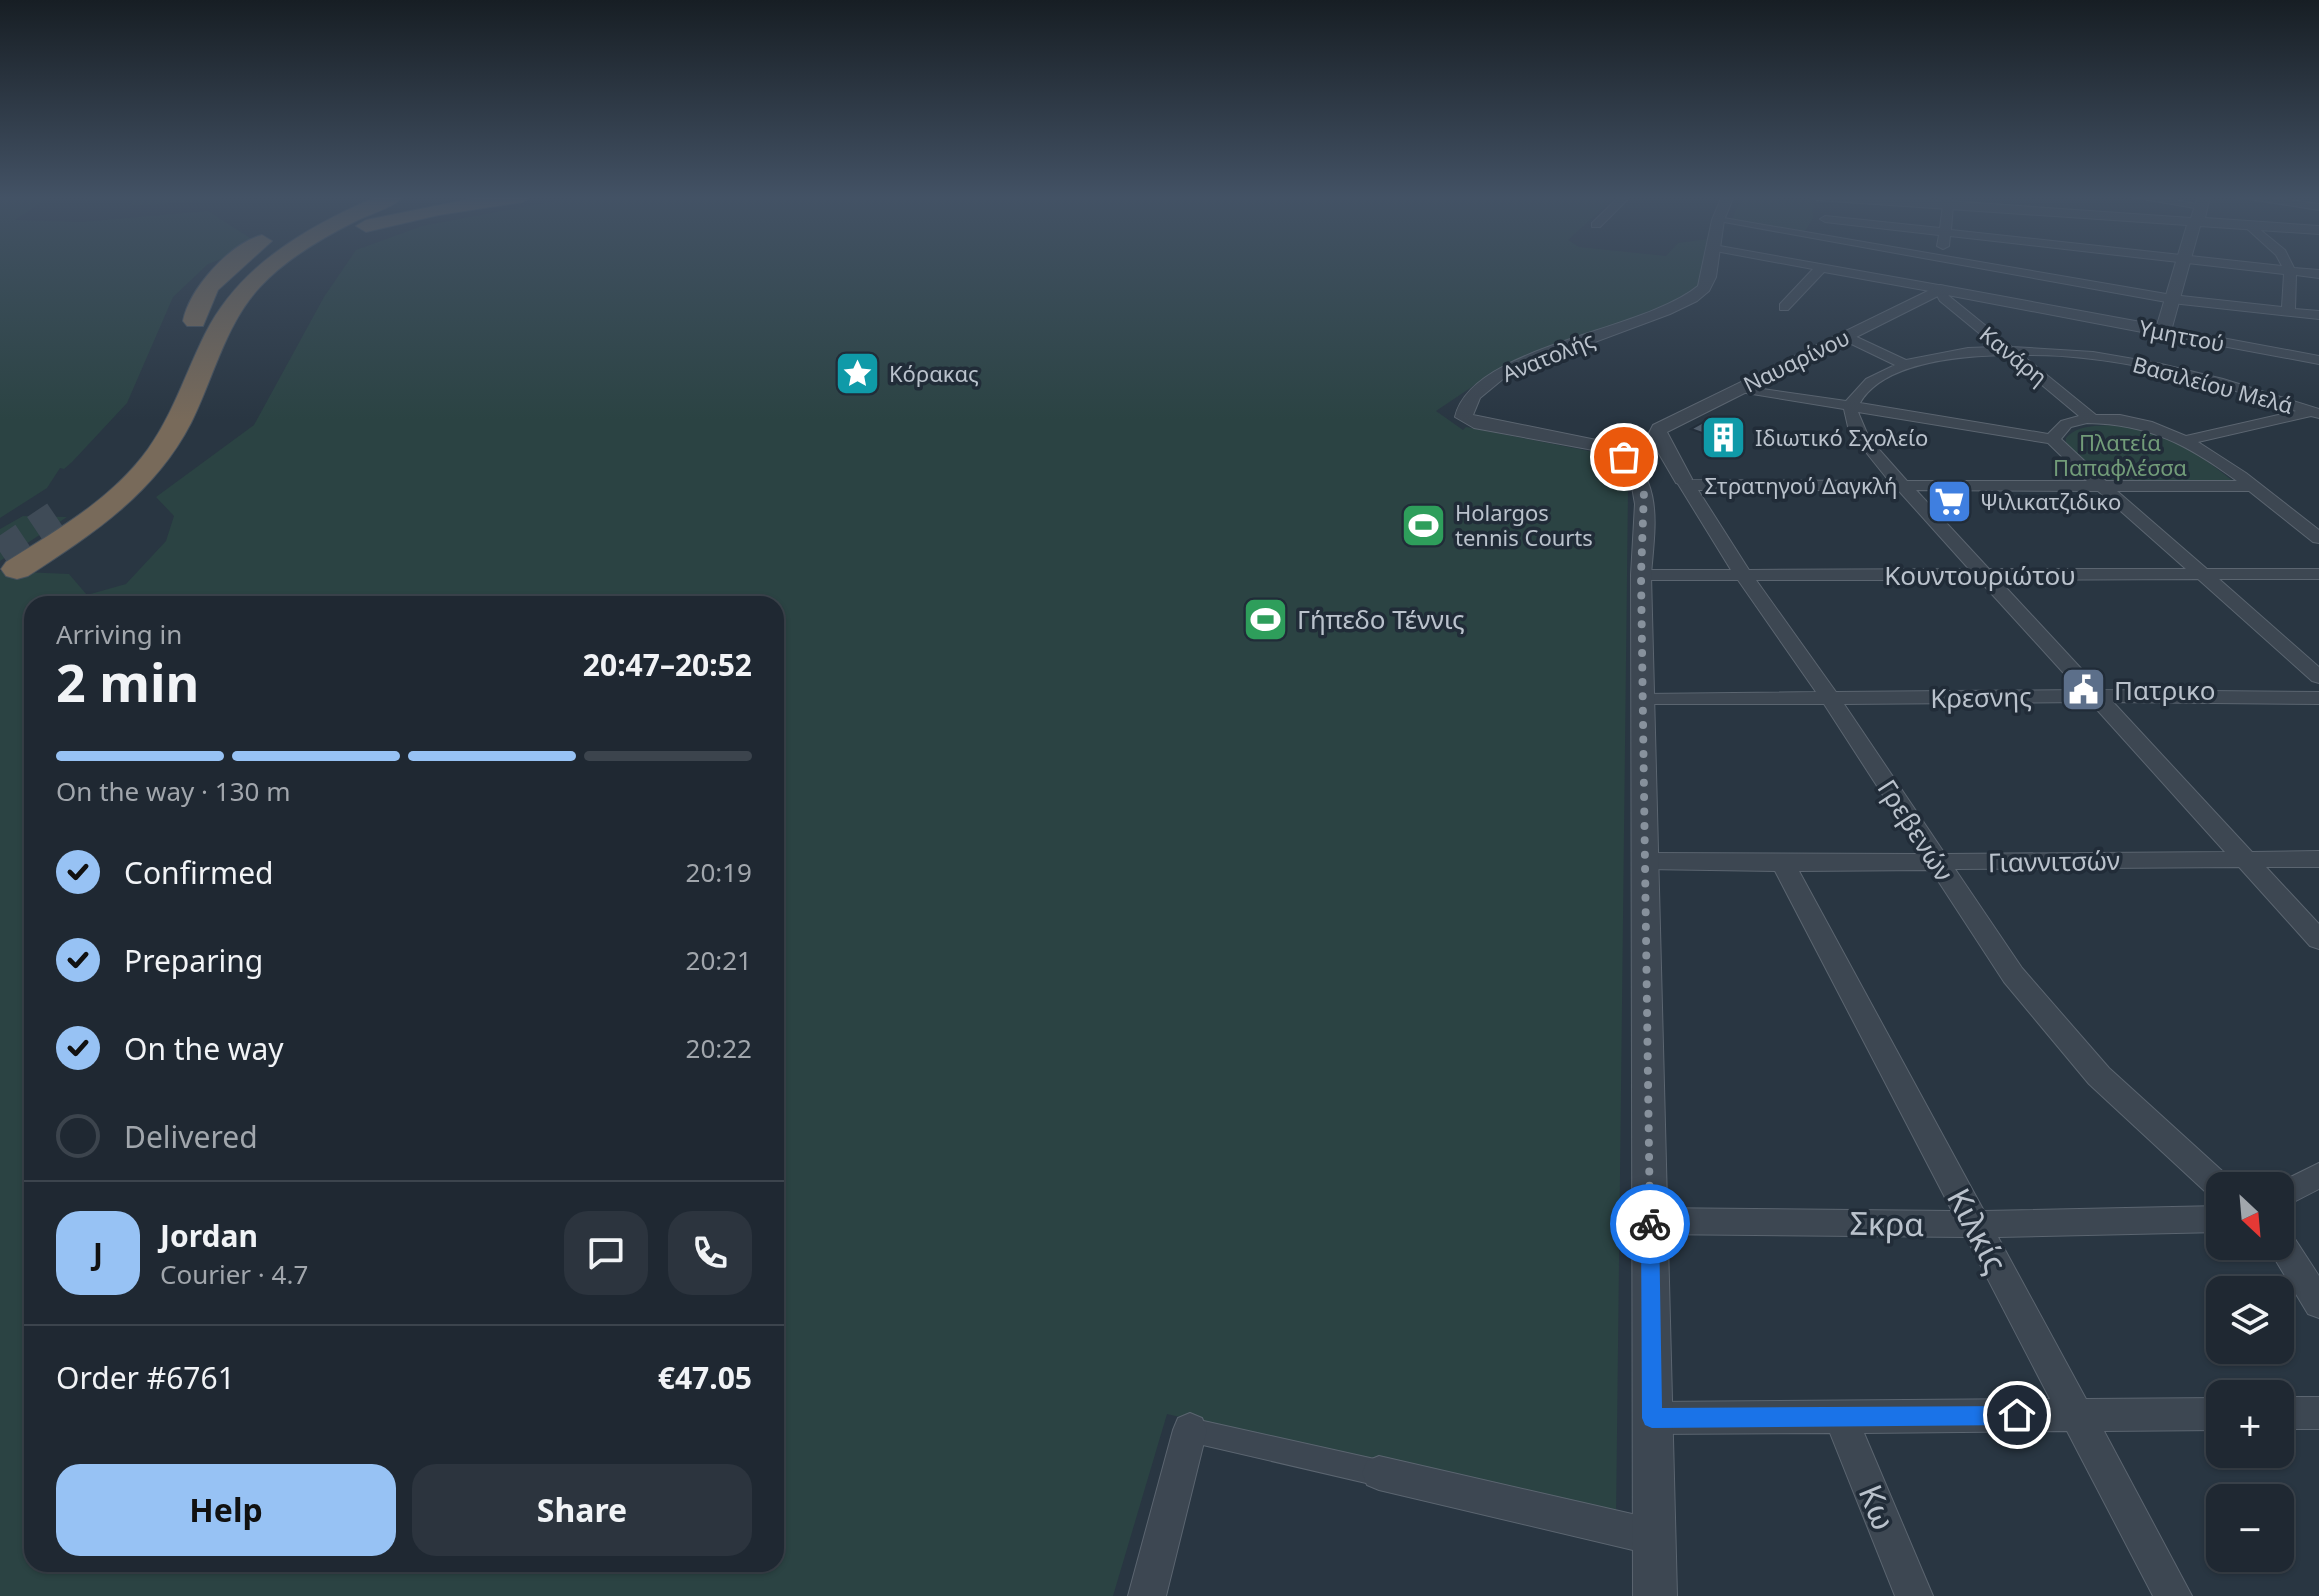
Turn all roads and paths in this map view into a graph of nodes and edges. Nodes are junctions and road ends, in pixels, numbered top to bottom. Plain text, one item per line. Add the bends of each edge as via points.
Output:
1 (227, 270) edge
2 (242, 270) edge
3 (269, 270) edge
4 (277, 270) edge
5 (1710, 270) edge
6 (1819, 270) edge
7 (1843, 270) edge
8 (1941, 270) edge
9 (2007, 270) edge
10 (2179, 270) edge
11 (2287, 270) edge
12 (2292, 271) junction
13 (2319, 274) edge
14 (1940, 287) junction
15 (240, 295) junction
16 (2172, 299) junction
17 (1784, 307) dead end
18 (2288, 312) junction
19 (2319, 315) edge
20 (195, 321) junction
21 (2170, 332) junction
22 (1846, 336) junction
23 (183, 347) dead end
24 (2009, 352) junction
25 (2319, 360) edge
26 (1905, 365) junction
27 (2165, 367) junction
28 (1740, 388) junction
29 (1850, 406) junction
30 (2317, 412) edge
31 (2091, 418) junction
32 (147, 426) dead end
33 (2053, 439) junction
34 (2187, 440) junction
35 (1617, 452) junction
36 (1673, 462) junction
37 (1903, 485) junction
38 (2104, 486) junction
39 (2251, 486) junction
40 (1644, 488) junction
41 (55, 515) tunnel mouth
42 (2319, 538) edge
43 (17, 569) dead end
44 (1743, 574) junction
45 (2319, 574) edge
46 (1641, 575) junction
47 (1986, 575) junction
48 (2201, 575) junction
49 (2319, 677) edge
50 (2095, 696) junction
51 (2319, 698) edge
52 (1643, 700) junction
53 (1831, 700) junction
54 (2244, 859) junction
55 (2319, 859) edge
56 (1645, 861) junction
57 (1936, 862) junction
58 (1783, 863) junction
59 (2319, 940) edge
60 (2206, 1174) edge
61 (2319, 1175) edge
62 (2294, 1188) edge
63 (2206, 1219) edge
64 (1650, 1221) junction
65 (1975, 1224) junction
66 (2294, 1253) edge
67 (2291, 1260) edge
68 (2319, 1271) edge
69 (2319, 1304) edge
70 (2294, 1413) edge
71 (2319, 1413) edge
72 (2076, 1414) junction
73 (2206, 1414) edge
74 (1652, 1418) junction
75 (1841, 1418) junction
76 (1190, 1430) joint
77 (1379, 1473) joint
78 (1654, 1537) junction
79 (1147, 1596) edge
80 (1655, 1596) edge
81 (1914, 1596) edge
82 (2173, 1596) edge

1 - 20 highway via 200,302
2 - 20 highway
3 - 15 highway
4 - 15 highway
5 - 35 street, Ανατολής via 1704,288 1692,298 1503,371 1480,386 1465,405 1464,417 1474,423
6 - 17 street
7 - 14 street, Υμηττού
8 - 14 street
9 - 16 street
10 - 16 street
11 - 12 street
12 - 13 street
12 - 18 street
14 - 21 street, Υμηττού
14 - 22 street, Ναυαρίνου
14 - 24 street, Κανάρη via 1944,298
15 - 43 highway via 157,457 93,518
16 - 18 street
16 - 21 street
18 - 19 street
20 - 23 highway
21 - 25 street, Υμηττού
21 - 27 street
22 - 26 street
22 - 28 street, Ναυαρίνου
24 - 26 street, Βασιλείου Μελά via 1968,353
24 - 27 street, Βασιλείου Μελά via 2084,355
24 - 31 street, Κανάρη
26 - 29 street, Βασιλείου Μελά via 1860,390
27 - 30 street, Βασιλείου Μελά
28 - 29 street
28 - 36 street, Ναυαρίνου via 1659,429
29 - 33 street
29 - 37 street via 1859,435
30 - 34 street
31 - 33 street via 2062,425
31 - 34 street via 2135,423
32 - 41 highway via 124,457
33 - 38 street
34 - 39 street
35 - 36 street, Ανατολής via 1656,453
35 - 40 street
36 - 37 street, Στρατηγού Δαγκλή
36 - 40 street, Ναυαρίνου
36 - 44 street, Γρεβενών
37 - 38 street, Στρατηγού Δαγκλή
37 - 47 street
38 - 39 street, Στρατηγού Δαγκλή
38 - 48 street
39 - 42 street
40 - 46 street
44 - 46 street, Κουντουριώτου
44 - 47 street, Κουντουριώτου
44 - 53 street, Γρεβενών
45 - 48 street, Κουντουριώτου
46 - 52 street
47 - 48 street, Κουντουριώτου
47 - 50 street
48 - 49 street
50 - 51 street, Κρεσνης
50 - 53 street, Κρεσνης
50 - 54 street
52 - 53 street, Κρεσνης
52 - 56 street
53 - 57 street, Γρεβενών
54 - 55 street, Γιαννιτσών
54 - 57 street, Γιαννιτσών
54 - 59 street
56 - 58 street, Γιαννιτσών
56 - 64 street
57 - 58 street, Γιαννιτσών
57 - 60 street, Γρεβενών via 2013,975 2099,1076
58 - 65 street, Κιλκίς
61 - 62 street
63 - 65 street, Σκρα
64 - 65 street, Σκρα
64 - 74 street
65 - 72 street, Κιλκίς
66 - 68 street
67 - 69 street
70 - 71 street
72 - 73 street
72 - 75 street
72 - 82 street, Κιλκίς
74 - 75 street
74 - 78 street
75 - 81 street, Κω
76 - 77 street
76 - 79 street
77 - 78 street
78 - 80 street

